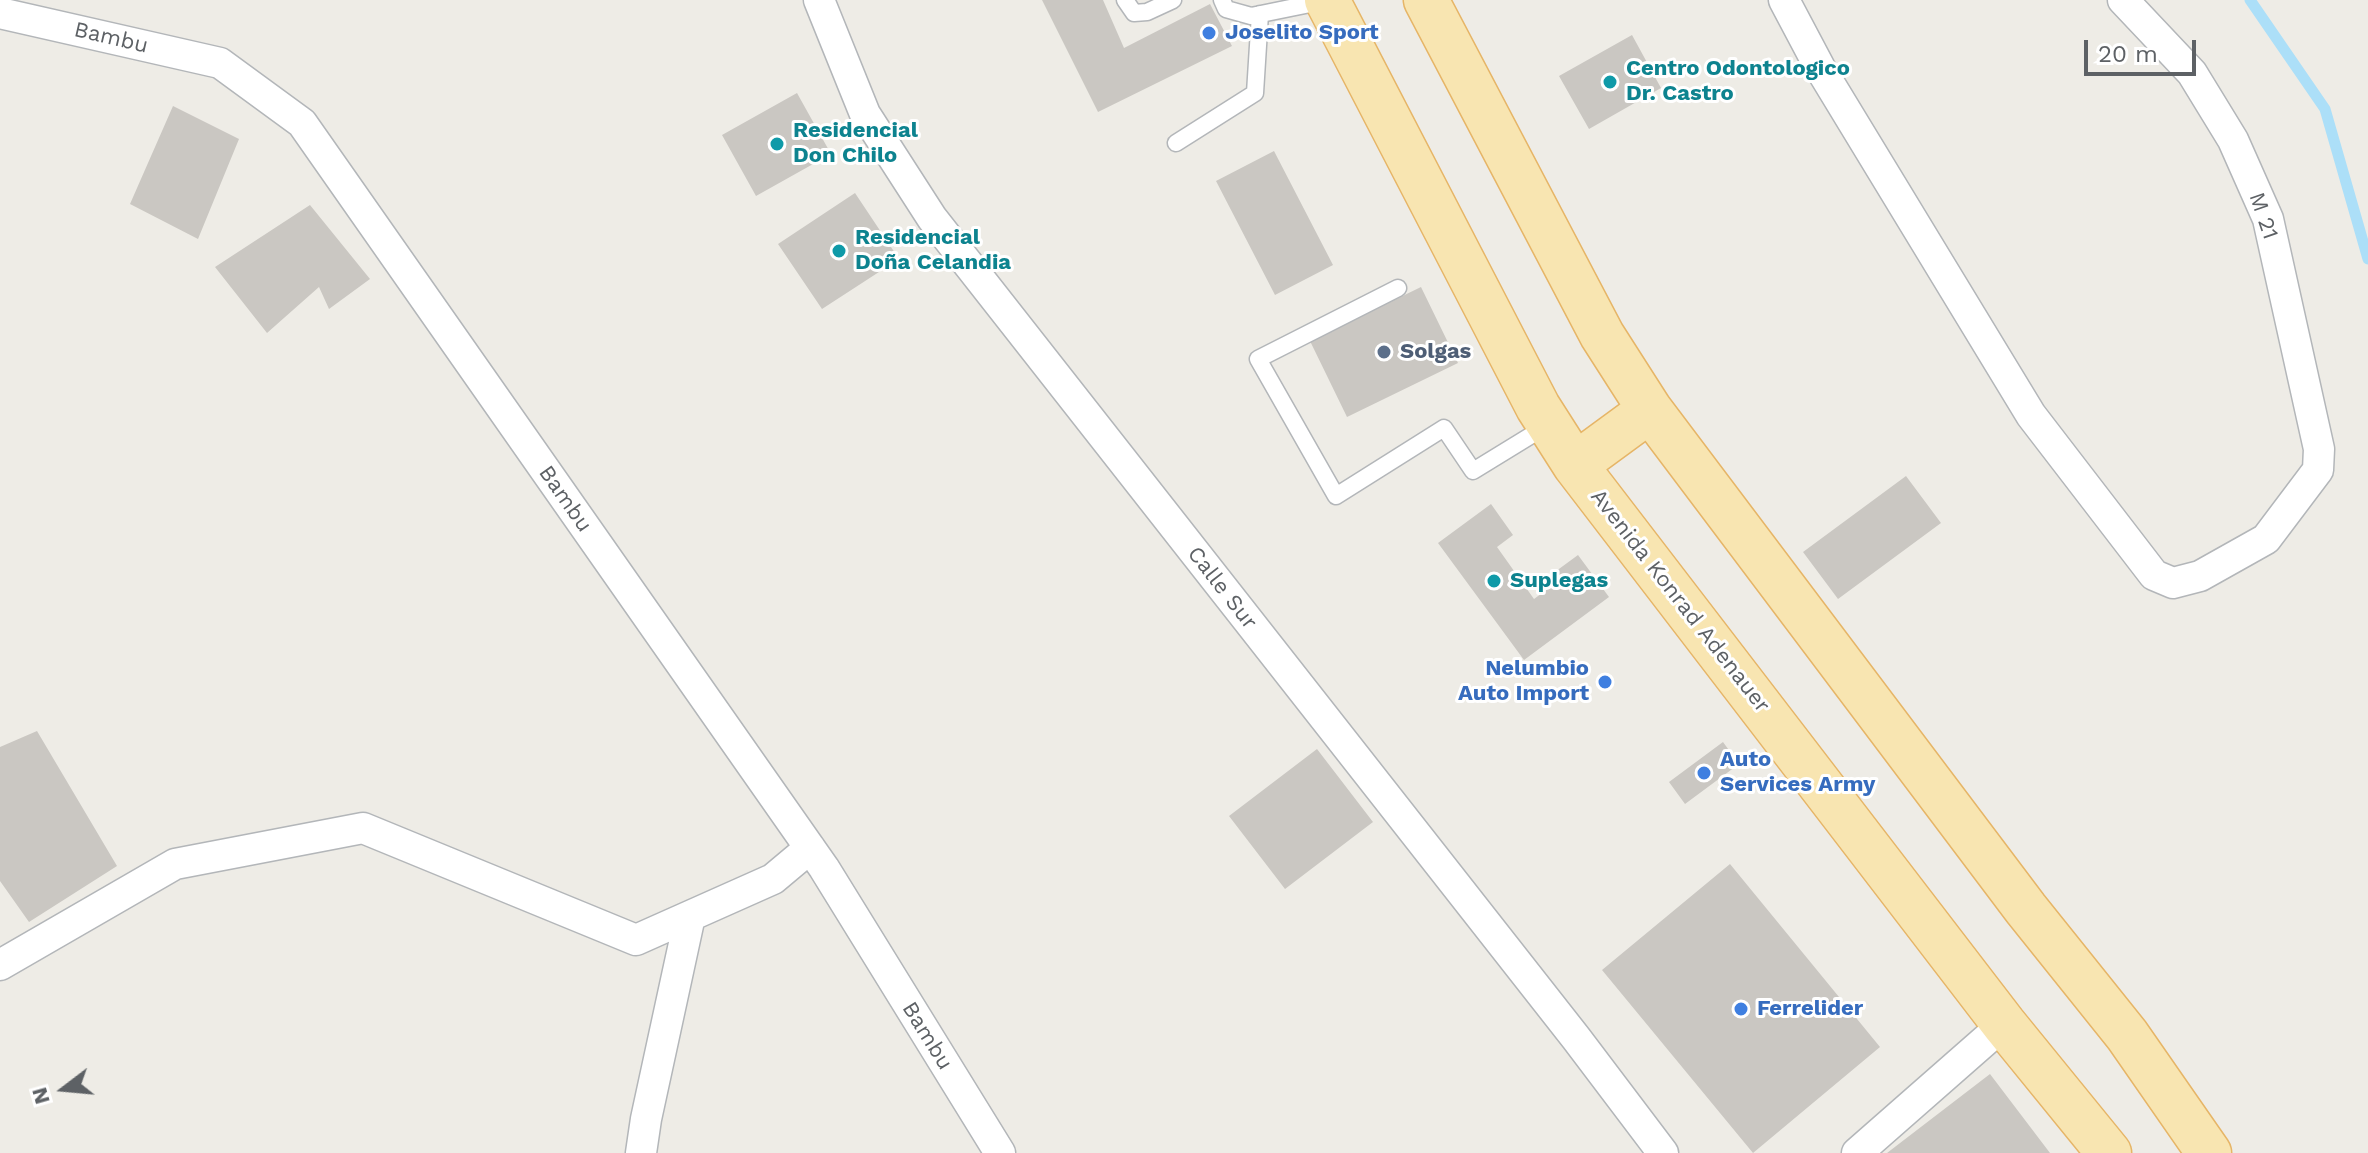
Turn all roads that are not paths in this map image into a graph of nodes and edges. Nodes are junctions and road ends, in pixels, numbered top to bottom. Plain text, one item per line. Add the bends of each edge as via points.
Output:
1 (819, 0) edge
2 (1125, 0) edge
3 (1173, 0) edge
4 (1222, 0) edge
5 (1327, 0) edge
6 (1426, 0) edge
7 (1784, 0) edge
8 (2123, 0) edge
9 (0, 13) edge
10 (1260, 14) junction
11 (1176, 143) dead end
12 (1398, 288) dead end
13 (1650, 410) junction
14 (1549, 424) junction
15 (1575, 465) junction
16 (810, 848) junction
17 (690, 916) junction
18 (0, 965) edge
19 (2004, 1024) junction
20 (641, 1153) edge
21 (1000, 1153) edge
22 (1663, 1153) edge
23 (1857, 1153) edge
24 (2109, 1153) edge
25 (2209, 1153) edge

1 - 22 street, Calle Sur via 865,114 932,218
2 - 3 lane via 1134,13
4 - 10 lane via 1226,9
5 - 10 lane
5 - 14 main road, Avenida Konrad Adenauer
6 - 13 main road via 1602,335
7 - 8 street, M 21 via 2031,415 2154,575 2173,583 2200,576 2266,539 2318,470 2317,439 2268,219 2233,140 2192,73
9 - 16 street, Bambu via 220,63 302,123
10 - 11 lane via 1255,93
12 - 14 lane via 1258,359 1336,496 1444,428 1473,471
13 - 15 main road
13 - 25 main road via 2127,1035
14 - 15 main road, Avenida Konrad Adenauer
15 - 19 main road, Avenida Konrad Adenauer
16 - 17 street via 773,879
16 - 21 street, Bambu
17 - 18 street via 636,940 363,828 175,864
17 - 20 street
19 - 23 street
19 - 24 main road, Avenida Konrad Adenauer

